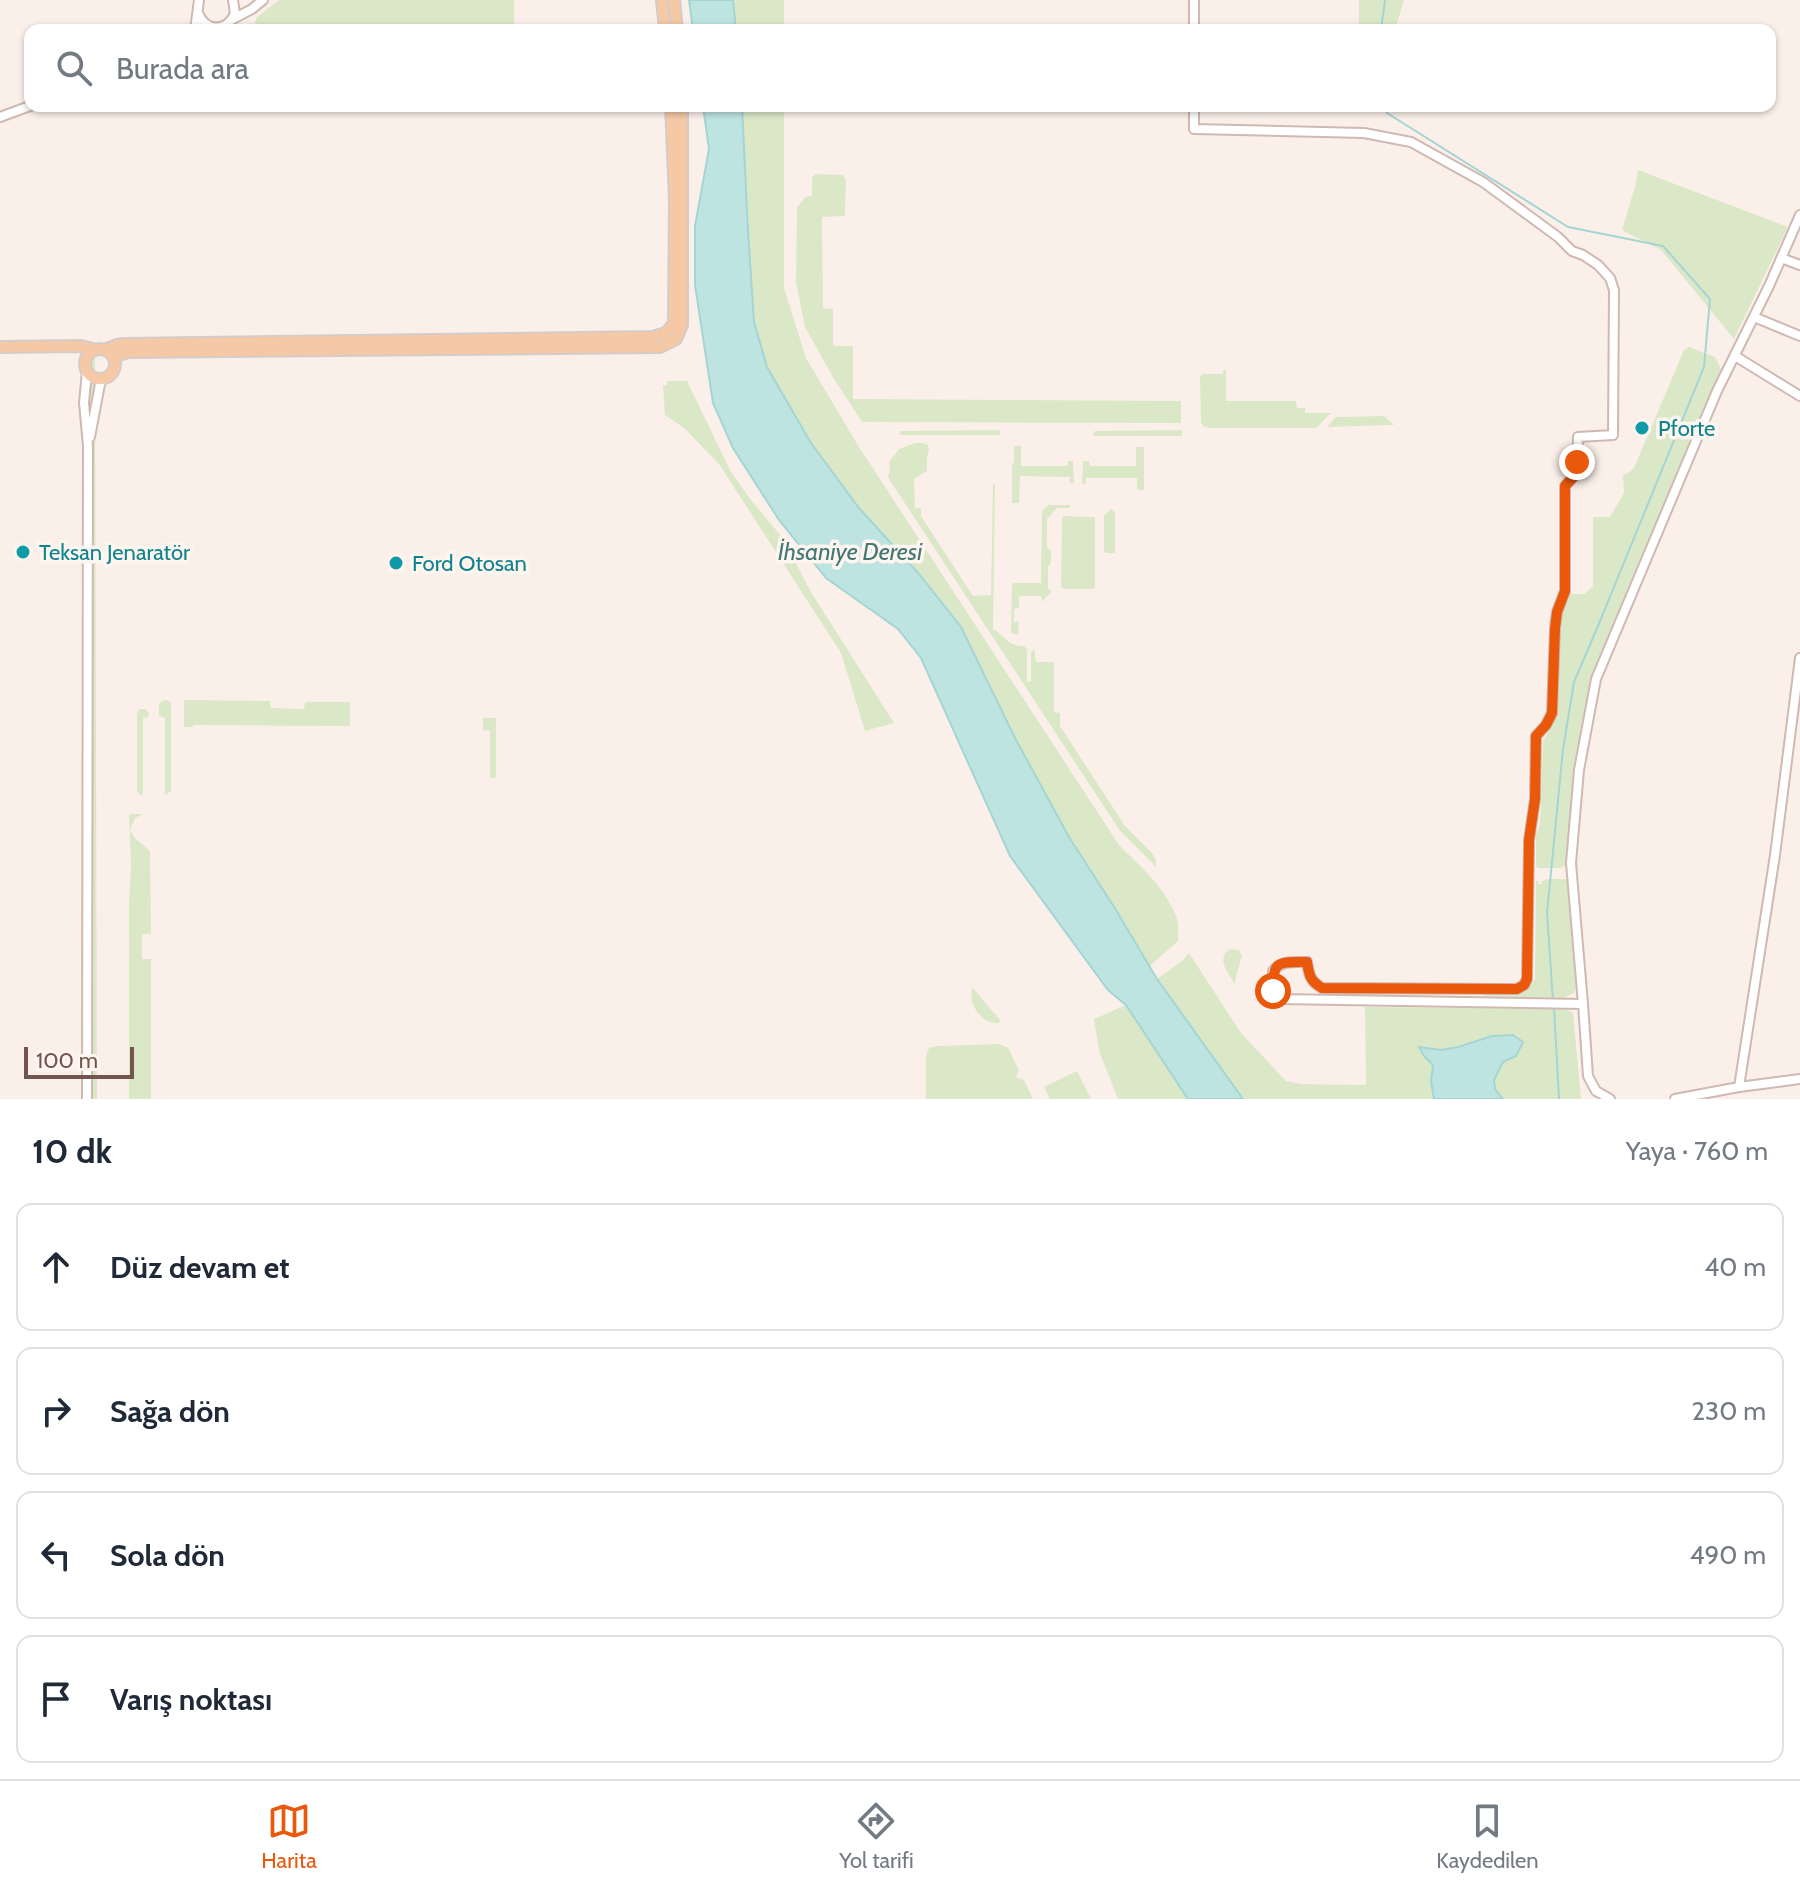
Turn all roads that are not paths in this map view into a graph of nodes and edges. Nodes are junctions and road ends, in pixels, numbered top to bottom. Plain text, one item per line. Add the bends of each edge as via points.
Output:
1 (199, 0) edge
2 (233, 0) edge
3 (263, 0) edge
4 (662, 0) edge
5 (674, 0) edge
6 (1194, 0) edge
7 (198, 13) junction
8 (232, 19) junction
9 (196, 24) edge
10 (204, 24) edge
11 (225, 24) edge
12 (664, 24) edge
13 (676, 24) edge
14 (1194, 24) edge
15 (24, 108) edge
16 (671, 112) edge
17 (682, 112) edge
18 (1194, 112) edge
19 (0, 117) edge
20 (1800, 215) edge
21 (1781, 258) junction
22 (1800, 265) edge
23 (1754, 317) junction
24 (1800, 336) edge
25 (0, 349) edge
26 (105, 352) junction
27 (1735, 356) junction
28 (86, 366) junction
29 (101, 379) junction
30 (1800, 396) edge
31 (88, 446) junction
32 (1800, 658) edge
33 (1583, 1004) junction
34 (1800, 1079) edge
35 (1739, 1087) junction
36 (87, 1099) edge
37 (1610, 1099) edge
38 (1675, 1099) edge

1 - 7 street
2 - 8 street
3 - 8 street
4 - 12 main road
5 - 13 main road
6 - 14 street
7 - 9 street
7 - 10 street
8 - 11 street
15 - 19 street
16 - 26 main road via 674,323 666,333 124,344
17 - 26 main road via 682,325 676,339 660,347
18 - 33 street via 1194,129 1364,133 1411,142 1483,182 1610,278 1613,435 1578,437 1577,473 1565,486 1565,591 1555,628 1552,713 1536,736 1527,979 1517,989 1322,988 1309,976 1307,962 1281,964 1273,971 1273,991 1285,1001
20 - 21 street
21 - 22 street
21 - 23 street
23 - 24 street
23 - 27 street
25 - 26 main road via 81,346
25 - 28 main road via 66,350
26 - 28 main road via 89,354
26 - 29 main road via 115,364
27 - 30 street
27 - 33 street via 1596,679 1579,770 1571,863
28 - 29 main road
28 - 31 street
29 - 31 street
31 - 36 street
32 - 35 street
33 - 37 street via 1588,1076 1596,1091
34 - 35 street
35 - 38 street

